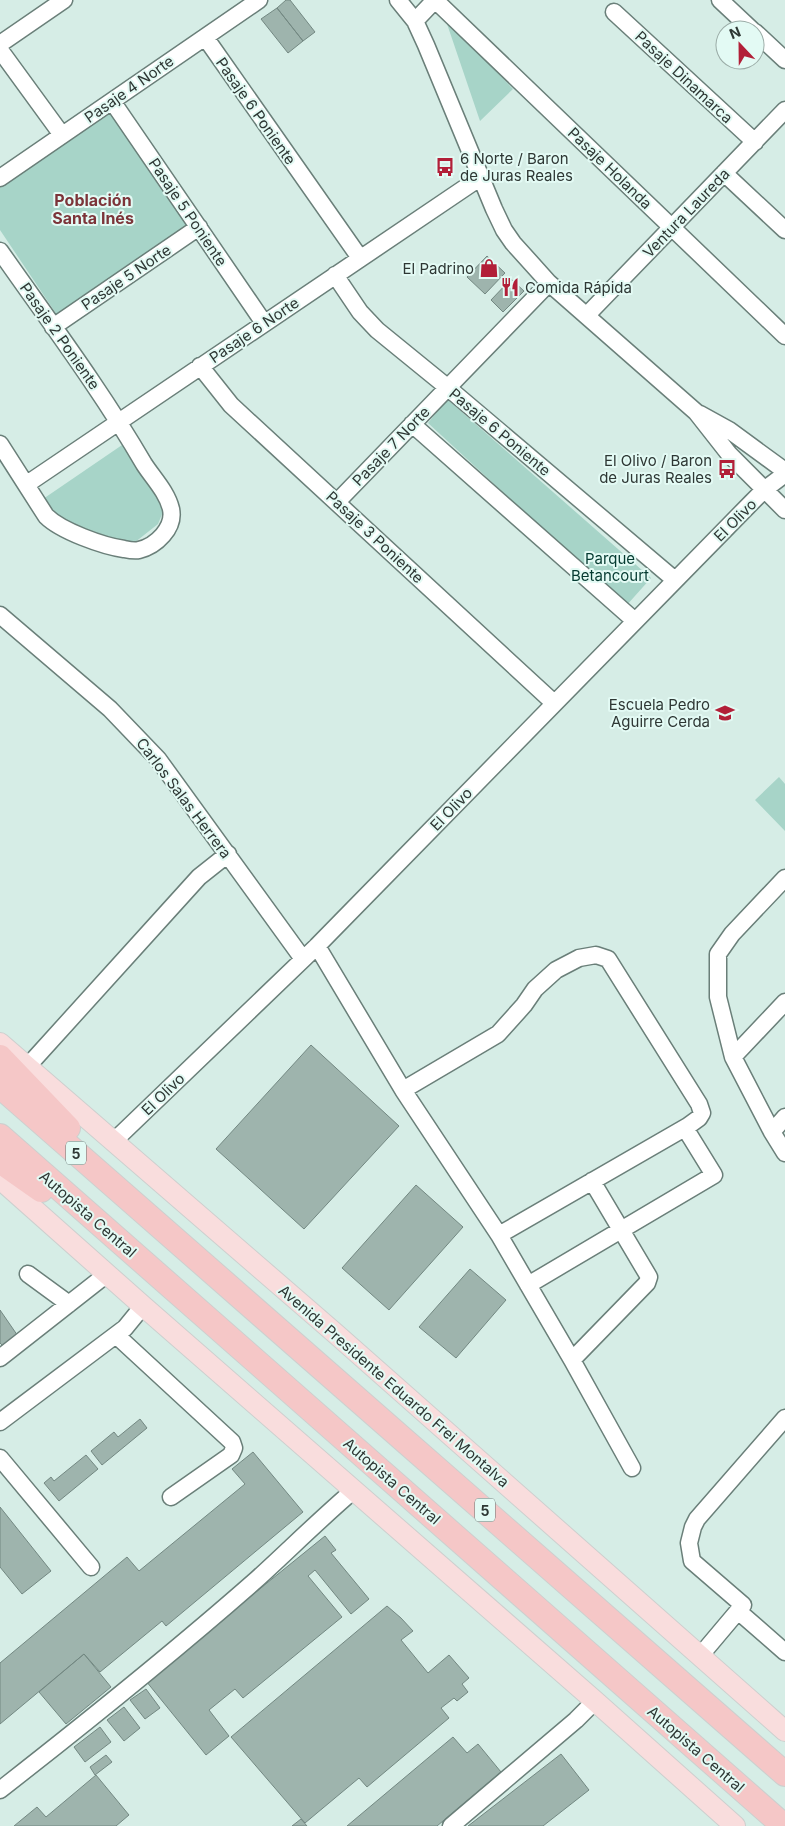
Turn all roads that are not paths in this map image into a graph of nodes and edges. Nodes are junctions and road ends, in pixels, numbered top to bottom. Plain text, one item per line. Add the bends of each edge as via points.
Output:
1 (64, 0) edge
2 (259, 0) edge
3 (398, 0) edge
4 (435, 0) edge
5 (720, 0) edge
6 (614, 12) dead end
7 (742, 20) edge
8 (414, 21) junction
9 (205, 37) junction
10 (765, 41) edge
11 (0, 44) edge
12 (0, 50) edge
13 (785, 60) edge
14 (112, 101) junction
15 (784, 115) edge
16 (62, 136) junction
17 (755, 142) junction
18 (724, 173) junction
19 (481, 177) junction
20 (0, 178) edge
21 (199, 227) junction
22 (672, 228) junction
23 (785, 230) edge
24 (0, 251) edge
25 (360, 258) junction
26 (335, 275) junction
27 (549, 282) junction
28 (587, 315) junction
29 (264, 323) junction
30 (53, 327) junction
31 (785, 336) edge
32 (200, 366) junction
33 (447, 387) junction
34 (696, 412) junction
35 (119, 421) junction
36 (412, 424) junction
37 (0, 444) edge
38 (785, 472) edge
39 (26, 484) junction
40 (764, 490) junction
41 (337, 502) junction
42 (785, 510) edge
43 (675, 580) junction
44 (0, 615) edge
45 (634, 621) junction
46 (554, 703) junction
47 (228, 854) junction
48 (785, 878) edge
49 (317, 946) junction
50 (303, 959) junction
51 (785, 1002) edge
52 (0, 1043) edge
53 (0, 1057) edge
54 (733, 1057) junction
55 (27, 1067) junction
56 (0, 1086) edge
57 (403, 1090) junction
58 (785, 1117) edge
59 (685, 1128) junction
60 (772, 1132) junction
61 (0, 1136) edge
62 (114, 1141) junction
63 (785, 1153) edge
64 (0, 1161) edge
65 (0, 1179) edge
66 (592, 1181) junction
67 (152, 1220) junction
68 (621, 1230) junction
69 (499, 1235) junction
70 (122, 1244) junction
71 (28, 1274) dead end
72 (107, 1274) junction
73 (528, 1285) junction
74 (68, 1304) junction
75 (143, 1306) junction
76 (116, 1335) junction
77 (0, 1358) edge
78 (572, 1360) junction
79 (785, 1418) edge
80 (0, 1422) edge
81 (0, 1458) edge
82 (632, 1468) dead end
83 (354, 1490) junction
84 (171, 1497) dead end
85 (92, 1567) dead end
86 (738, 1611) junction
87 (785, 1652) edge
88 (700, 1656) junction
89 (596, 1701) junction
90 (785, 1731) edge
91 (785, 1774) edge
92 (0, 1790) edge
93 (451, 1826) edge
94 (735, 1826) edge
95 (784, 1826) edge

1 - 11 street
2 - 9 street, Pasaje 4 Norte
3 - 8 street
4 - 8 street
4 - 22 street, Pasaje Holanda
5 - 7 street
6 - 17 street, Pasaje Dinamarca
8 - 19 street
9 - 14 street, Pasaje 4 Norte
9 - 25 street, Pasaje 6 Poniente
10 - 13 street
12 - 16 street
14 - 16 street, Pasaje 4 Norte
14 - 21 street, Pasaje 5 Poniente
15 - 17 street, Ventura Laureda
16 - 20 street, Pasaje 4 Norte
17 - 18 street, Ventura Laureda
18 - 22 street, Ventura Laureda
18 - 23 street
19 - 25 street, Pasaje 6 Norte
19 - 27 street via 504,230
21 - 29 street, Pasaje 5 Poniente
21 - 30 street, Pasaje 5 Norte
22 - 28 street, Ventura Laureda
22 - 31 street, Pasaje Holanda
24 - 30 street, Pasaje 2 Poniente
25 - 26 street, Pasaje 6 Norte
26 - 29 street, Pasaje 6 Norte
26 - 33 street, Pasaje 6 Poniente via 366,320
27 - 28 street
27 - 33 street, Pasaje 7 Norte
28 - 34 street
29 - 32 street, Pasaje 6 Norte
30 - 35 street, Pasaje 2 Poniente
32 - 35 street, Pasaje 6 Norte
32 - 41 street, Pasaje 3 Poniente via 231,405
33 - 36 street, Pasaje 7 Norte
33 - 43 street, Pasaje 6 Poniente
34 - 38 street via 729,430
34 - 40 street via 729,454
35 - 39 street, Pasaje 6 Norte
35 - 39 street, Pasaje 2 Poniente via 168,498 172,512 170,524 158,541 137,551 106,546 52,523
36 - 41 street, Pasaje 7 Norte
36 - 45 street
37 - 39 street, Pasaje 2 Poniente
38 - 40 street, El Olivo
40 - 42 street
40 - 43 street, El Olivo
41 - 46 street, Pasaje 3 Poniente
43 - 45 street, El Olivo
44 - 47 street, Carlos Salas Herrera via 134,733 171,775
45 - 46 street, El Olivo
46 - 49 street, El Olivo
47 - 50 street, Carlos Salas Herrera
47 - 55 street via 199,877
48 - 54 street via 732,934 718,954 718,996
49 - 50 street, El Olivo
49 - 57 street
50 - 62 street, El Olivo
51 - 54 street
52 - 55 main road, Avenida Presidente Eduardo Frei Montalva
53 - 67 highway
54 - 60 street
55 - 62 main road, Avenida Presidente Eduardo Frei Montalva
56 - 67 highway, 5
57 - 59 street via 498,1034 535,989 556,970 579,958 596,955 608,959 699,1104 702,1112 699,1118
57 - 69 street
58 - 60 street
59 - 66 street
59 - 68 street via 714,1175
60 - 63 street
61 - 70 highway, Autopista Central
62 - 88 main road, Avenida Presidente Eduardo Frei Montalva
64 - 70 highway
65 - 72 main road
66 - 68 street
66 - 69 street
67 - 91 highway, 5
68 - 73 street
68 - 78 street via 649,1276 648,1283
69 - 73 street
70 - 95 highway, Autopista Central
71 - 74 street
72 - 74 street
72 - 75 main road
73 - 78 street
74 - 77 street
75 - 76 street
75 - 83 main road
76 - 80 street
76 - 84 street via 232,1442 231,1455
78 - 82 street
79 - 86 street via 697,1519 690,1535 692,1561 743,1605
81 - 85 street
83 - 89 main road
83 - 92 street via 121,1694
86 - 87 street
86 - 88 street
88 - 90 main road, Avenida Presidente Eduardo Frei Montalva
89 - 93 street
89 - 94 main road

